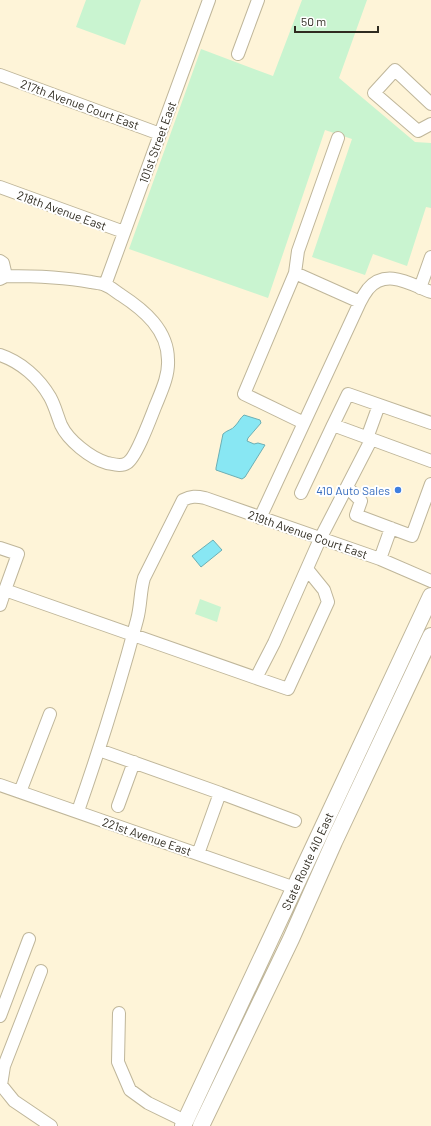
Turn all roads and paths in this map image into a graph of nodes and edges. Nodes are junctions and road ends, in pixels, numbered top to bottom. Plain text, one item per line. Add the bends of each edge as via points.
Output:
1 (209, 0) edge
2 (258, 0) edge
3 (238, 54) dead end
4 (0, 75) edge
5 (431, 104) edge
6 (431, 124) edge
7 (160, 134) junction
8 (338, 138) dead end
9 (0, 187) edge
10 (124, 232) junction
11 (431, 258) edge
12 (0, 261) edge
13 (295, 273) junction
14 (3, 277) edge
15 (105, 285) junction
16 (425, 290) edge
17 (360, 302) junction
18 (0, 355) edge
19 (379, 405) junction
20 (304, 423) junction
21 (431, 423) edge
22 (332, 425) junction
23 (369, 439) junction
24 (431, 461) edge
25 (431, 484) edge
26 (347, 487) junction
27 (301, 493) dead end
28 (260, 518) junction
29 (391, 528) junction
30 (320, 539) junction
31 (0, 548) edge
32 (380, 559) junction
33 (307, 570) junction
34 (431, 581) edge
35 (5, 590) junction
36 (431, 596) edge
37 (0, 605) edge
38 (132, 635) junction
39 (431, 636) edge
40 (256, 678) junction
41 (50, 714) dead end
42 (99, 750) junction
43 (134, 762) junction
44 (0, 785) edge
45 (20, 792) junction
46 (220, 793) junction
47 (118, 806) dead end
48 (78, 811) junction
49 (295, 821) dead end
50 (198, 854) junction
51 (294, 888) junction
52 (29, 939) dead end
53 (42, 971) dead end
54 (119, 1013) dead end
55 (0, 1016) edge
56 (184, 1124) edge
57 (51, 1126) edge
58 (201, 1126) edge

1 - 7 street, 101st Street East
2 - 3 street
4 - 7 street, 217th Avenue Court East
5 - 6 street via 395,70 374,93 418,131
7 - 10 street, 101st Street East
8 - 13 street via 298,251
9 - 10 street, 218th Avenue East
10 - 15 street, 101st Street East
11 - 16 street
12 - 14 street via 3,263
13 - 17 street
13 - 20 street via 244,394
14 - 15 street via 68,278
15 - 18 street via 141,309 161,331 166,341 166,379 141,441 127,463 119,465 105,462 82,449 66,433 42,384 19,364
16 - 17 street via 392,278 379,279 368,289
17 - 20 street
19 - 21 street
19 - 22 street via 348,394
19 - 23 street
20 - 28 street
22 - 23 street
22 - 27 street
23 - 24 street
23 - 26 street
25 - 29 street via 412,536
26 - 29 street via 361,501 356,515
26 - 30 street
28 - 30 street, 219th Avenue Court East
28 - 38 street, 219th Avenue Court East via 196,496 183,500 147,571 141,587 138,618
29 - 32 street
30 - 32 street, 219th Avenue Court East
30 - 33 street
31 - 35 street via 18,554
32 - 34 street, 219th Avenue Court East
33 - 40 street
33 - 40 street via 324,590 328,602 288,689
35 - 37 street
35 - 38 street
36 - 51 main road, State Route 410 East
38 - 40 street
38 - 42 street
39 - 58 main road, State Route 410 East via 291,939
41 - 45 street
42 - 43 street
42 - 48 street
43 - 46 street
43 - 47 street
44 - 45 street, 221st Avenue East
45 - 48 street, 221st Avenue East
46 - 49 street
46 - 50 street
48 - 50 street, 221st Avenue East
50 - 51 street, 221st Avenue East
51 - 56 main road, State Route 410 East
52 - 55 street
53 - 57 street via 4,1066 1,1085 14,1101
54 - 56 street via 118,1062 130,1090

